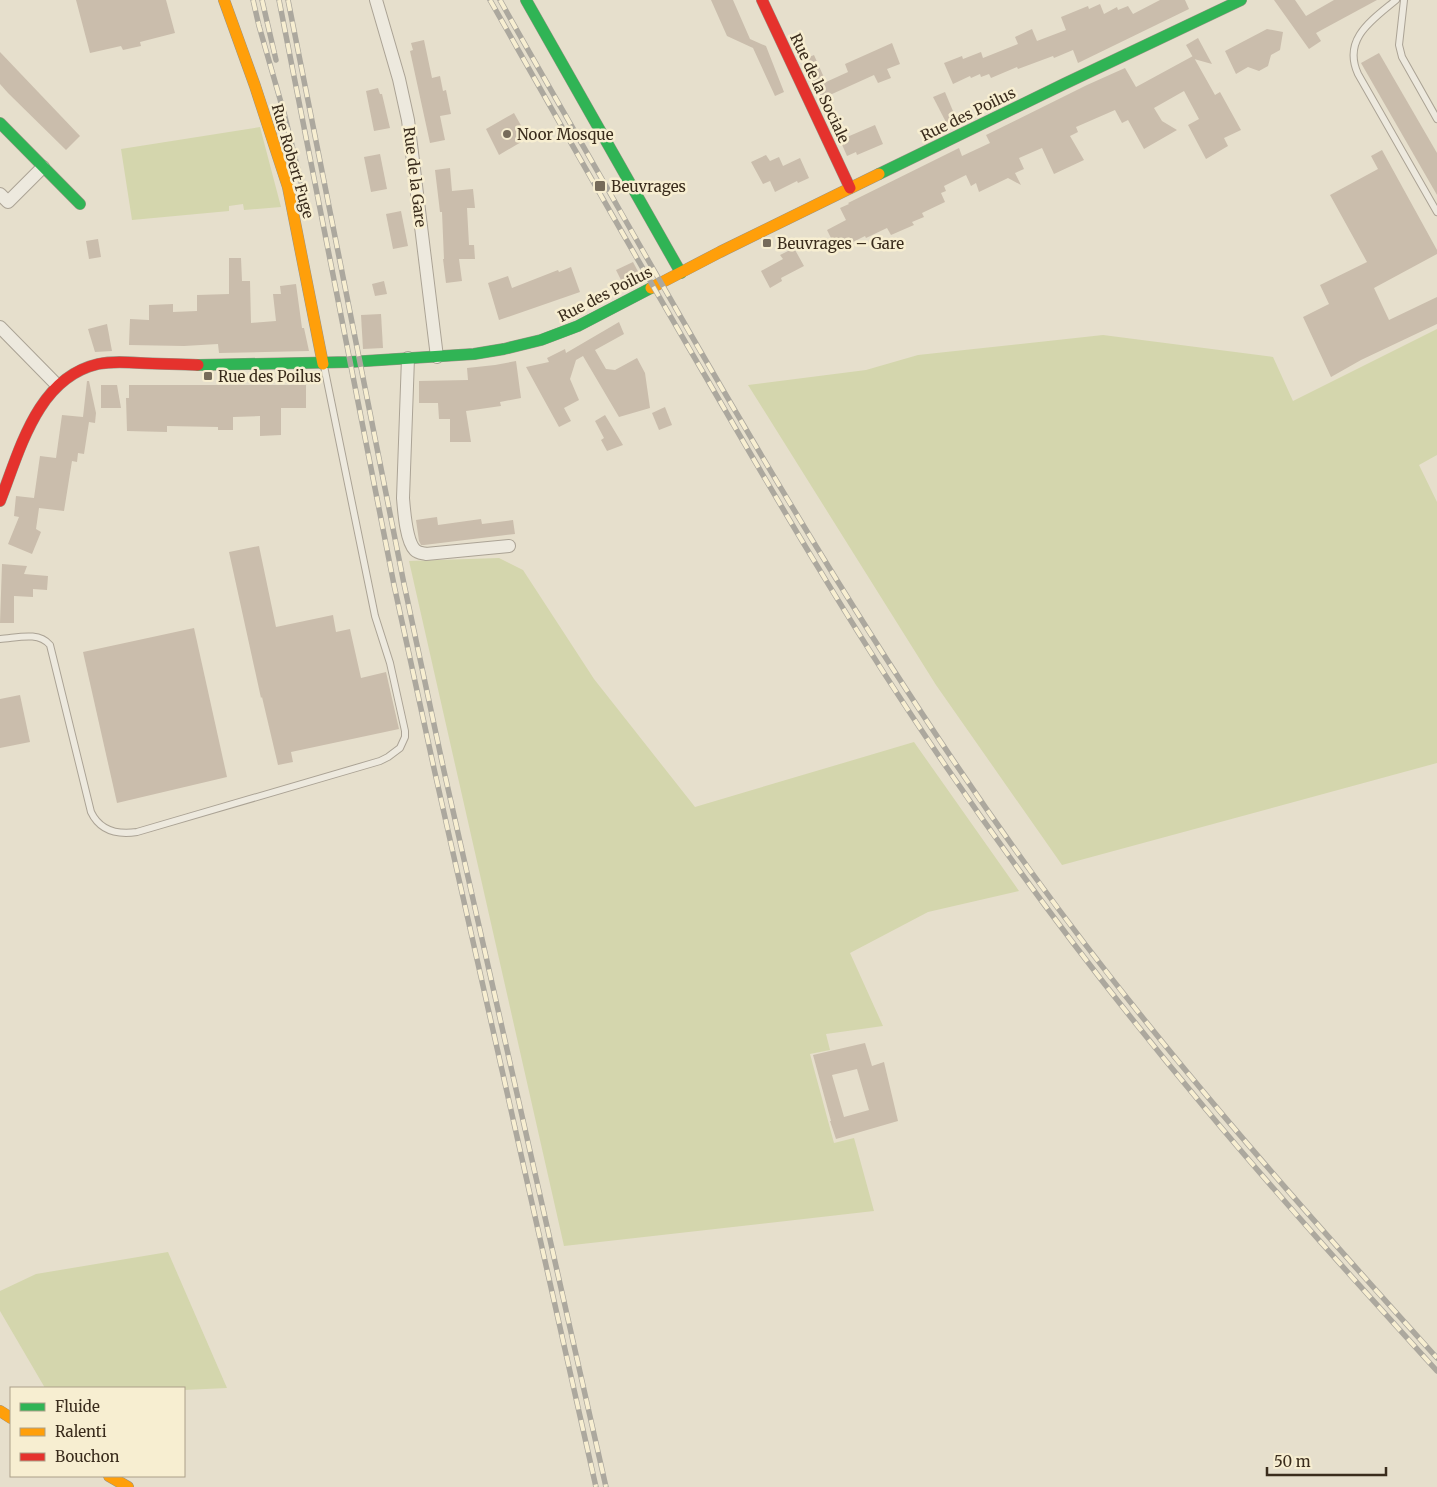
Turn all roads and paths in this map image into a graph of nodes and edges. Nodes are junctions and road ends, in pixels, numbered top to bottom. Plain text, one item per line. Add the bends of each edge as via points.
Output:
1 (224, 0) edge
2 (376, 0) edge
3 (526, 0) edge
4 (762, 0) edge
5 (1241, 0) edge
6 (1396, 0) edge
7 (1404, 0) edge
8 (1437, 119) edge
9 (3, 131) edge
10 (44, 167) junction
11 (850, 188) junction
12 (0, 194) edge
13 (80, 204) dead end
14 (1437, 212) edge
15 (681, 272) junction
16 (0, 327) edge
17 (437, 357) junction
18 (408, 358) junction
19 (323, 364) junction
20 (57, 385) junction
21 (0, 501) edge
22 (509, 546) dead end
23 (0, 639) edge
24 (111, 1477) edge
25 (128, 1487) edge

1 - 19 street, Rue Robert Fuge via 288,188
2 - 17 street, Rue de la Gare via 408,120
3 - 15 street
4 - 11 street, Rue de la Sociale
5 - 11 street, Rue des Poilus
6 - 14 lane via 1360,34 1354,48 1354,61 1358,74
7 - 8 lane via 1399,45 1402,57
9 - 10 street
10 - 12 street via 8,202
10 - 13 street
11 - 15 street, Rue des Poilus
15 - 17 street, Rue des Poilus via 550,338 483,353
16 - 20 street
17 - 18 street, Rue des Poilus
18 - 19 street, Rue des Poilus
18 - 22 street via 403,498 412,546 426,554
19 - 20 street, Rue des Poilus via 106,363 82,369
19 - 23 lane via 376,616 404,720 405,737 396,752 380,761 146,829 115,832 102,827 91,812 50,645 38,636
20 - 21 street, Rue des Poilus via 34,417
24 - 25 street

